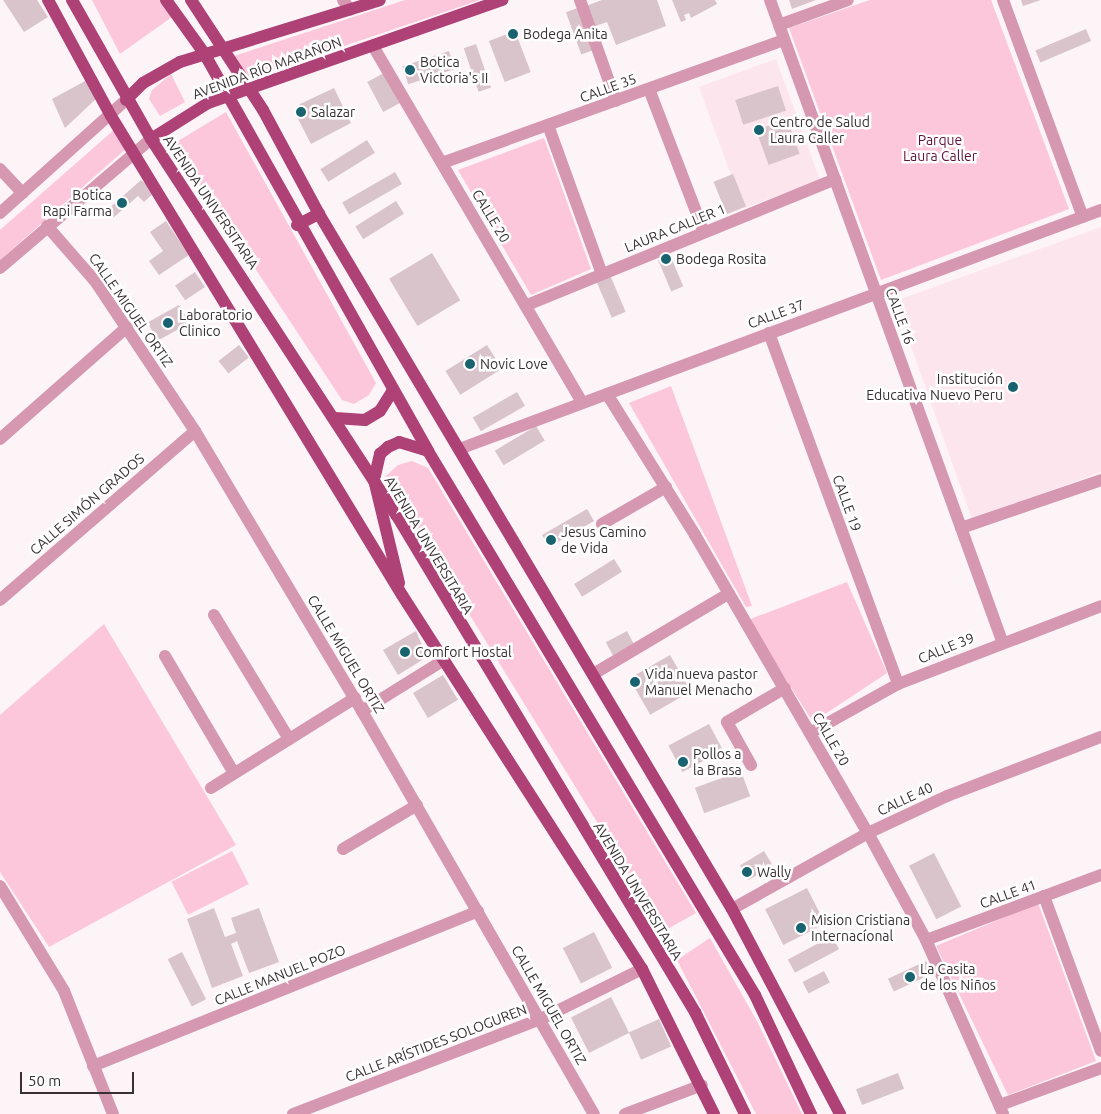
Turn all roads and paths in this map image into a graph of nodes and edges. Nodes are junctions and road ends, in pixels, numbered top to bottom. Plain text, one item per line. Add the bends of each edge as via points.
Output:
1 (48, 0) edge
2 (72, 0) edge
3 (166, 0) edge
4 (192, 0) edge
5 (380, 0) edge
6 (502, 0) edge
7 (580, 0) edge
8 (770, 0) edge
9 (848, 0) edge
10 (1003, 0) edge
11 (347, 5) edge
12 (779, 24) junction
13 (784, 40) junction
14 (373, 46) junction
15 (223, 50) junction
16 (204, 54) junction
17 (249, 89) junction
18 (649, 89) junction
19 (228, 96) junction
20 (126, 100) junction
21 (616, 101) junction
22 (111, 116) junction
23 (548, 125) junction
24 (151, 139) junction
25 (133, 153) junction
26 (442, 163) junction
27 (0, 170) edge
28 (835, 179) junction
29 (22, 193) junction
30 (1101, 210) edge
31 (0, 213) edge
32 (320, 214) junction
33 (1083, 217) junction
34 (297, 225) junction
35 (47, 226) junction
36 (704, 232) junction
37 (0, 268) edge
38 (602, 274) junction
39 (876, 293) junction
40 (527, 305) junction
41 (127, 327) junction
42 (769, 333) junction
43 (393, 390) junction
44 (607, 394) junction
45 (582, 402) junction
46 (335, 418) junction
47 (195, 431) junction
48 (0, 440) edge
49 (462, 448) junction
50 (428, 451) junction
51 (374, 480) junction
52 (1101, 480) edge
53 (666, 487) junction
54 (602, 524) dead end
55 (961, 528) junction
56 (728, 594) junction
57 (402, 595) junction
58 (0, 600) edge
59 (1101, 606) edge
60 (214, 615) dead end
61 (1002, 641) junction
62 (165, 656) dead end
63 (444, 660) junction
64 (594, 674) junction
65 (898, 684) junction
66 (785, 688) junction
67 (355, 698) junction
68 (362, 711) junction
69 (810, 733) junction
70 (1101, 737) edge
71 (289, 739) junction
72 (751, 765) dead end
73 (234, 774) junction
74 (211, 788) dead end
75 (417, 805) junction
76 (868, 833) junction
77 (343, 849) dead end
78 (1101, 875) edge
79 (0, 886) edge
80 (1044, 896) junction
81 (732, 909) junction
82 (478, 911) junction
83 (926, 940) junction
84 (642, 969) junction
85 (541, 1019) junction
86 (1101, 1051) edge
87 (94, 1066) junction
88 (1101, 1068) edge
89 (702, 1085) junction
90 (1002, 1110) edge
91 (113, 1114) edge
92 (293, 1114) edge
93 (594, 1114) edge
94 (625, 1114) edge
95 (714, 1114) edge
96 (745, 1114) edge
97 (811, 1114) edge
98 (840, 1114) edge

1 - 22 main road
2 - 20 main road, AVENIDA UNIVERSITARIA
3 - 16 main road
4 - 15 main road
5 - 11 main road, AVENIDA RÍO MARAÑON
6 - 14 main road, AVENIDA RÍO MARAÑON
7 - 21 street
8 - 12 street, CALLE 16
9 - 12 street
10 - 33 street
11 - 15 main road, AVENIDA RÍO MARAÑON
12 - 13 street, CALLE 16
13 - 18 street, CALLE 35
13 - 28 street, CALLE 16
14 - 17 main road, AVENIDA RÍO MARAÑON
14 - 26 street, CALLE 20
15 - 16 main road, AVENIDA RÍO MARAÑON
15 - 17 main road
16 - 19 main road
16 - 20 main road, AVENIDA RÍO MARAÑON via 164,70
17 - 19 main road, AVENIDA RÍO MARAÑON
17 - 32 main road
18 - 21 street, CALLE 35
18 - 36 street
19 - 24 main road, AVENIDA RÍO MARAÑON via 177,119
19 - 34 main road
20 - 22 street, AVENIDA RÍO MARAÑON
20 - 24 main road, AVENIDA UNIVERSITARIA
21 - 23 street, CALLE 35
22 - 25 main road
22 - 29 street, AVENIDA RÍO MARAÑON
23 - 26 street, CALLE 35
23 - 38 street
24 - 25 street, AVENIDA RÍO MARAÑON
24 - 46 main road, AVENIDA UNIVERSITARIA
25 - 35 street, AVENIDA RÍO MARAÑON
25 - 57 main road
26 - 40 street, CALLE 20
27 - 29 street
28 - 36 street, LAURA CALLER 1
28 - 39 street, CALLE 16
29 - 31 street, AVENIDA RÍO MARAÑON
30 - 33 street, CALLE 37
32 - 34 main road
32 - 49 main road
33 - 39 street, CALLE 37
34 - 43 main road
35 - 37 street, AVENIDA RÍO MARAÑON
35 - 41 street, CALLE MIGUEL ORTIZ via 95,281
36 - 38 street, LAURA CALLER 1
38 - 40 street, LAURA CALLER 1
39 - 42 street, CALLE 37
39 - 55 street, CALLE 16
40 - 45 street, CALLE 20
41 - 47 street, CALLE MIGUEL ORTIZ
41 - 48 street
42 - 44 street, CALLE 37
42 - 65 street, CALLE 19
43 - 46 main road via 380,411 365,420
43 - 50 main road
44 - 45 street, CALLE 37
44 - 53 street, CALLE 20
45 - 49 street, CALLE 37
46 - 51 main road, AVENIDA UNIVERSITARIA
47 - 58 street, CALLE SIMÓN GRADOS
47 - 67 street, CALLE MIGUEL ORTIZ
49 - 64 main road
50 - 51 main road via 399,442 388,447 380,454
50 - 97 main road via 755,995
51 - 57 main road
51 - 96 main road, AVENIDA UNIVERSITARIA via 695,1012
52 - 55 street
53 - 54 street
53 - 56 street, CALLE 20
55 - 61 street, CALLE 16
56 - 64 street
56 - 66 street, CALLE 20
57 - 63 main road
59 - 61 street, CALLE 39
60 - 71 street
61 - 65 street, CALLE 39
62 - 73 street
63 - 68 street
63 - 84 main road
64 - 81 main road
65 - 69 street, CALLE 39
66 - 69 street, CALLE 20
66 - 72 street via 727,722
67 - 68 street, CALLE MIGUEL ORTIZ
67 - 71 street
68 - 75 street, CALLE MIGUEL ORTIZ
69 - 76 street, CALLE 20
70 - 76 street, CALLE 40 via 947,796
71 - 73 street
73 - 74 street
75 - 77 street
75 - 82 street, CALLE MIGUEL ORTIZ
76 - 81 street, CALLE 40
76 - 83 street, CALLE 20
78 - 80 street, CALLE 41
79 - 87 street via 64,991
80 - 83 street, CALLE 41
80 - 86 street
81 - 98 main road
82 - 85 street, CALLE MIGUEL ORTIZ
82 - 87 street, CALLE MANUEL POZO
83 - 90 street, CALLE 20
84 - 85 street, CALLE ARÍSTIDES SOLOGUREN
84 - 89 main road
85 - 92 street, CALLE ARÍSTIDES SOLOGUREN
85 - 93 street, CALLE MIGUEL ORTIZ
87 - 91 street
88 - 90 street
89 - 94 street
89 - 95 main road

